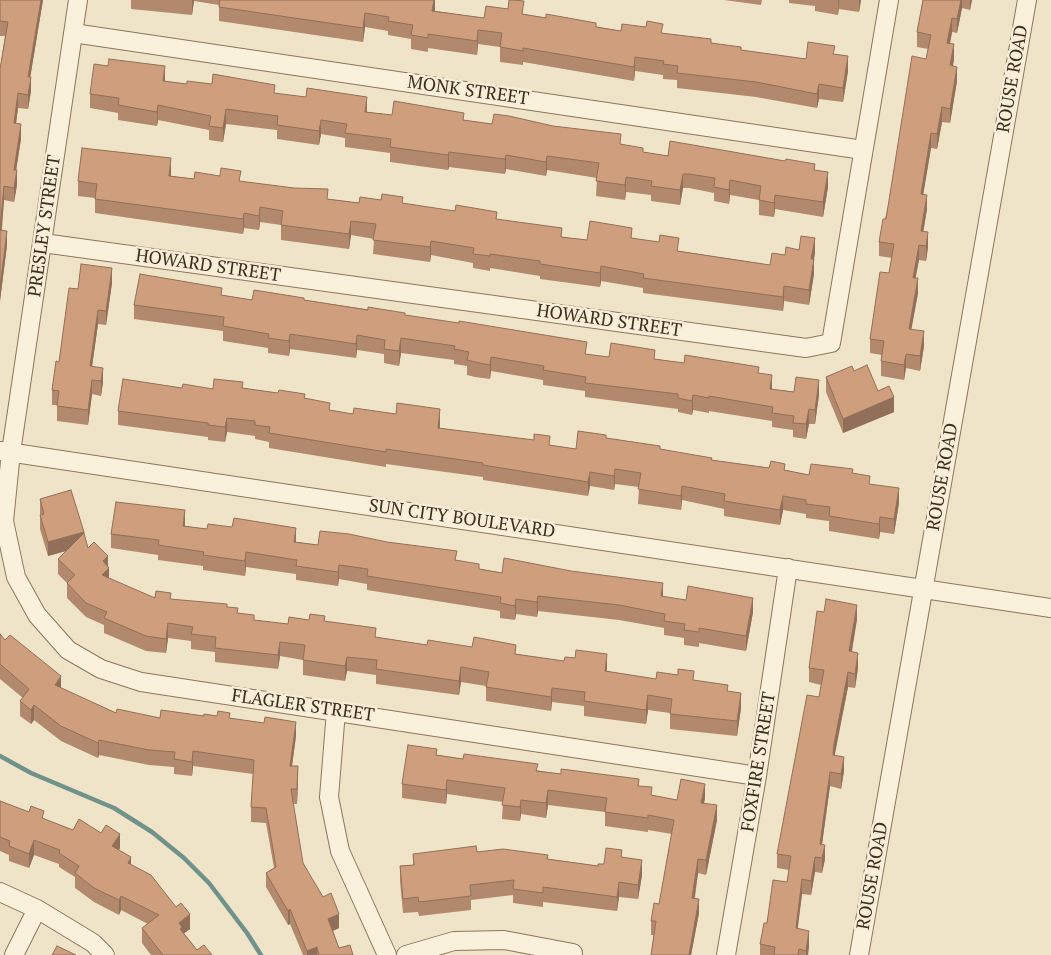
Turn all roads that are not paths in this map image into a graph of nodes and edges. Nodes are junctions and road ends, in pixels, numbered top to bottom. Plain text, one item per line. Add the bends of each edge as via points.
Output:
1 (78, 0) edge
2 (889, 0) edge
3 (1027, 0) edge
4 (73, 33) junction
5 (863, 150) junction
6 (43, 243) junction
7 (6, 451) edge
8 (788, 568) junction
9 (923, 589) junction
10 (1051, 608) edge
11 (336, 711) junction
12 (758, 776) junction
13 (0, 892) edge
14 (36, 909) junction
15 (573, 953) dead end
16 (14, 955) edge
17 (105, 955) edge
18 (387, 955) edge
19 (406, 955) edge
20 (726, 955) edge
21 (859, 955) edge

1 - 4 street, PRESLEY STREET
2 - 5 street, HOWARD STREET
3 - 9 street, ROUSE ROAD
4 - 5 street, MONK STREET
4 - 6 street, PRESLEY STREET
5 - 6 street, HOWARD STREET via 831,342 806,348
6 - 7 street, PRESLEY STREET
7 - 8 street, SUN CITY BOULEVARD
7 - 11 street, FLAGLER STREET via 4,521 16,577 37,615 68,650 101,669 140,682
8 - 9 street, SUN CITY BOULEVARD
8 - 12 street, FOXFIRE STREET
9 - 10 street, SUN CITY BOULEVARD
9 - 21 street, ROUSE ROAD
11 - 12 street, FLAGLER STREET
11 - 18 street via 329,797 340,851
12 - 20 street, FOXFIRE STREET
13 - 14 street
14 - 16 street
14 - 17 street via 93,943
15 - 19 street via 504,940 454,941

